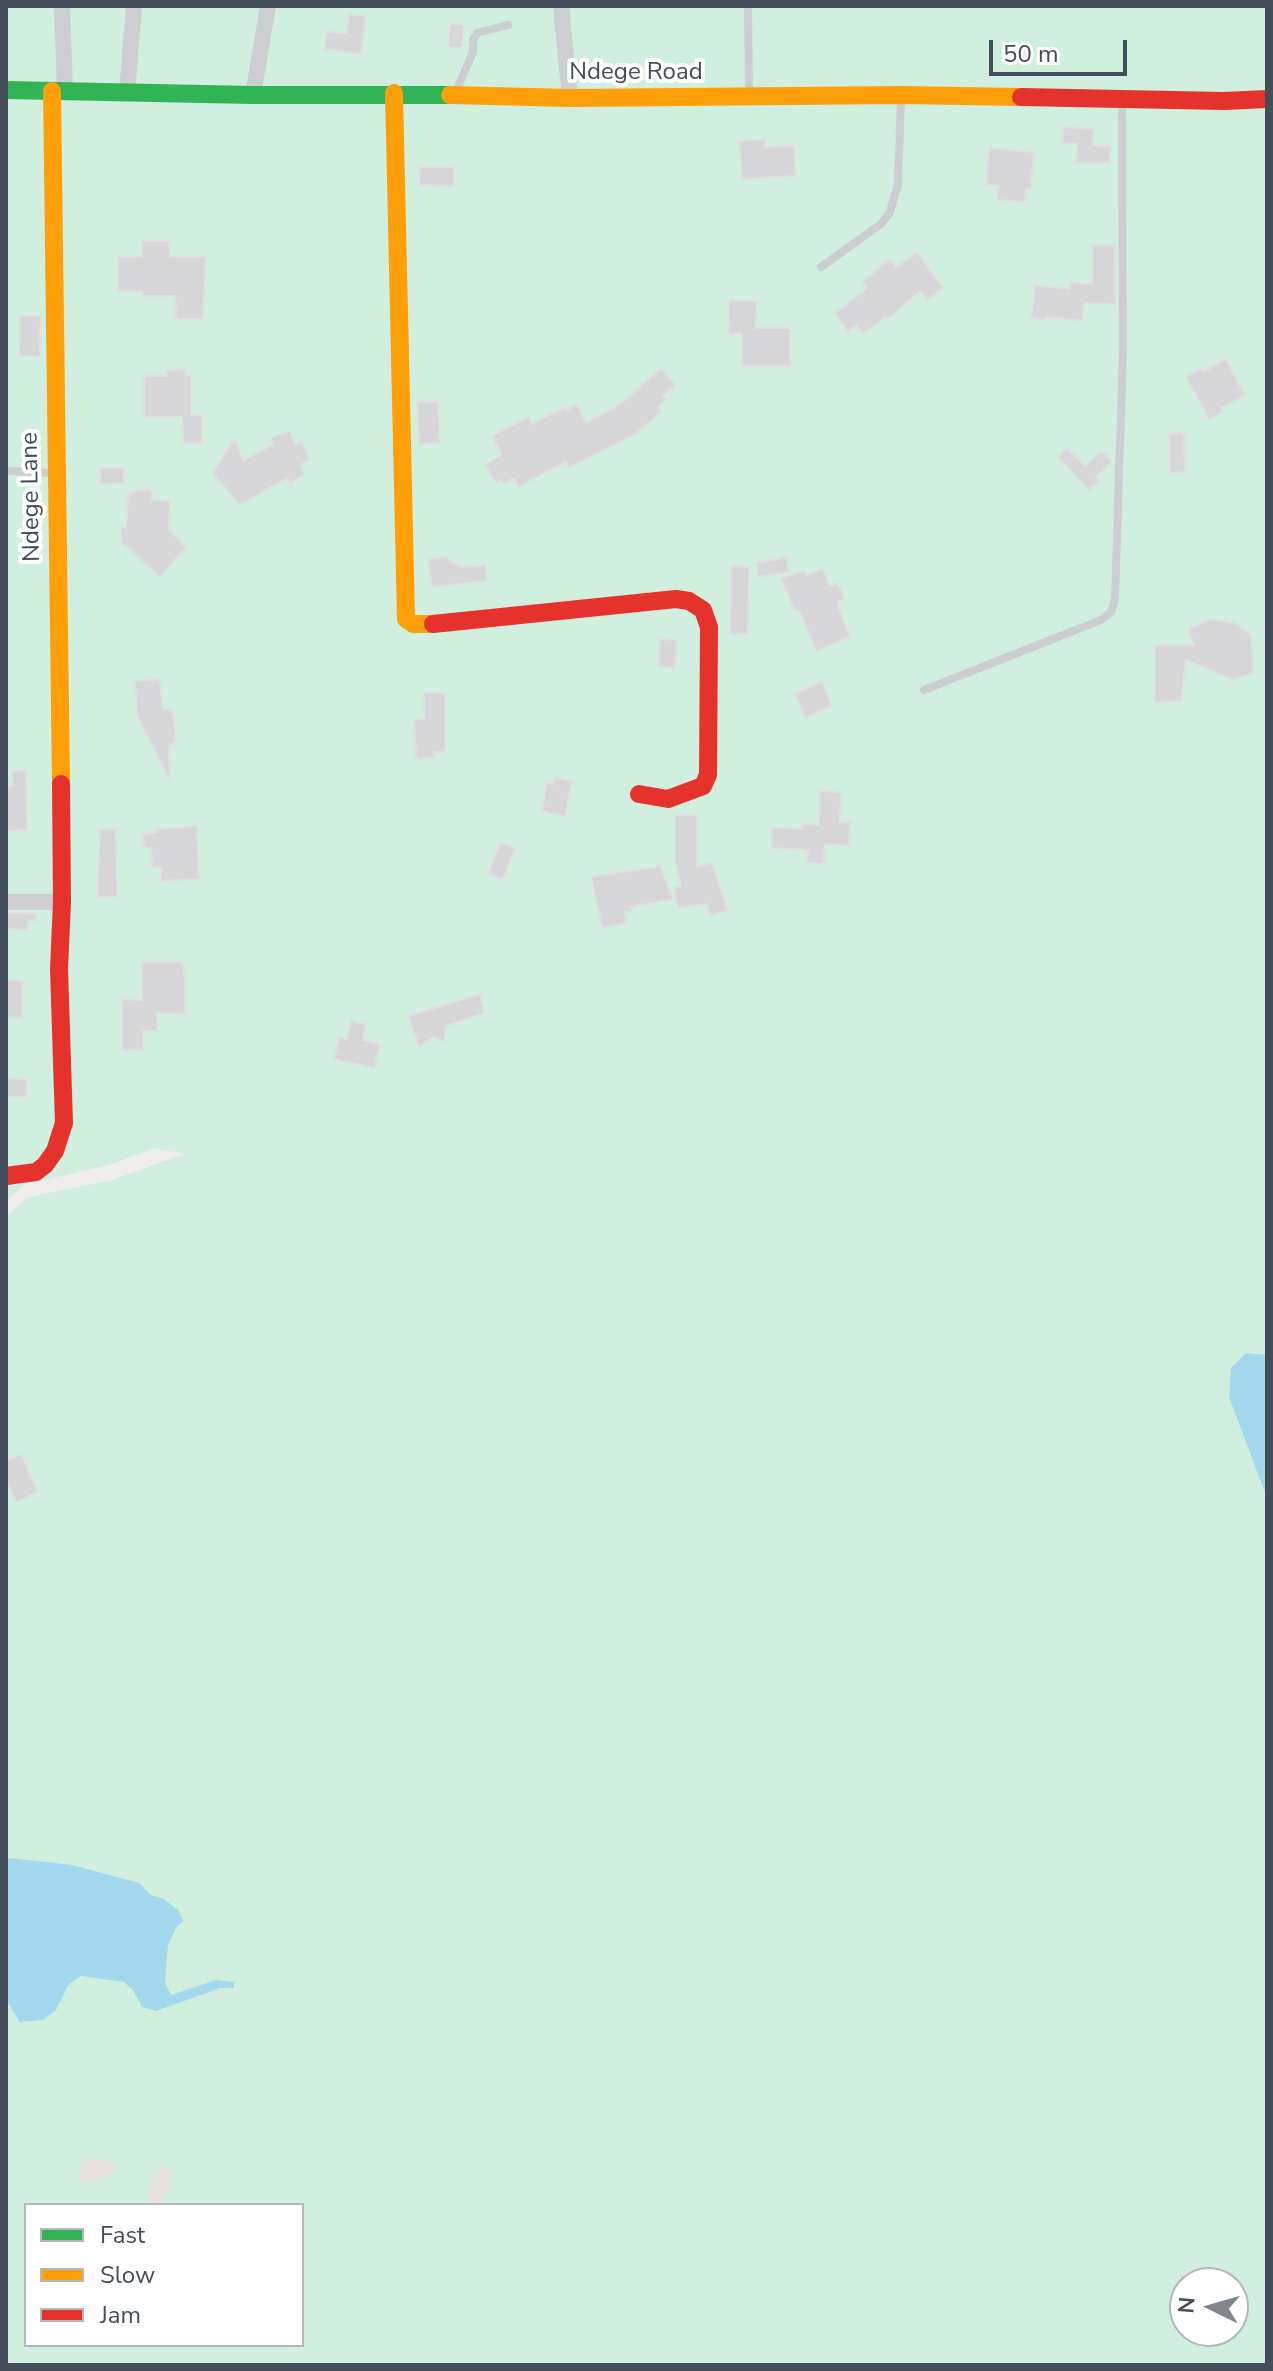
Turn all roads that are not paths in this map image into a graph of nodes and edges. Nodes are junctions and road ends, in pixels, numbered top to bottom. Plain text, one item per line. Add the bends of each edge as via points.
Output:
1 (62, 6) edge
2 (134, 6) edge
3 (268, 6) edge
4 (561, 6) edge
5 (748, 6) edge
6 (508, 25) dead end
7 (6, 90) edge
8 (58, 91) junction
9 (127, 92) junction
10 (394, 93) junction
11 (253, 95) junction
12 (455, 95) junction
13 (901, 95) junction
14 (749, 96) junction
15 (570, 98) junction
16 (1122, 99) junction
17 (1267, 99) edge
18 (821, 267) dead end
19 (6, 471) edge
20 (55, 473) junction
21 (924, 690) dead end
22 (639, 794) dead end
23 (6, 902) edge
24 (62, 902) junction
25 (6, 1176) edge

1 - 8 street
2 - 9 street
3 - 11 street
4 - 15 street
5 - 14 lane
6 - 12 lane via 477,33
7 - 8 street, Ndege Road
8 - 9 street, Ndege Road
8 - 20 street, Ndege Lane
9 - 11 street, Ndege Road
10 - 11 street, Ndege Road
10 - 12 street, Ndege Road
10 - 22 street via 406,619 422,625 676,599 703,610 709,627 708,775 703,786 668,799
12 - 15 street, Ndege Road
13 - 14 street, Ndege Road
13 - 16 street, Ndege Road
13 - 18 lane via 898,184 890,212
14 - 15 street, Ndege Road
16 - 17 street, Ndege Road
16 - 21 lane via 1123,350 1111,612
19 - 20 lane
20 - 24 street, Ndege Lane
23 - 24 street
24 - 25 street, Ndege Lane via 64,1123 45,1165 36,1172

